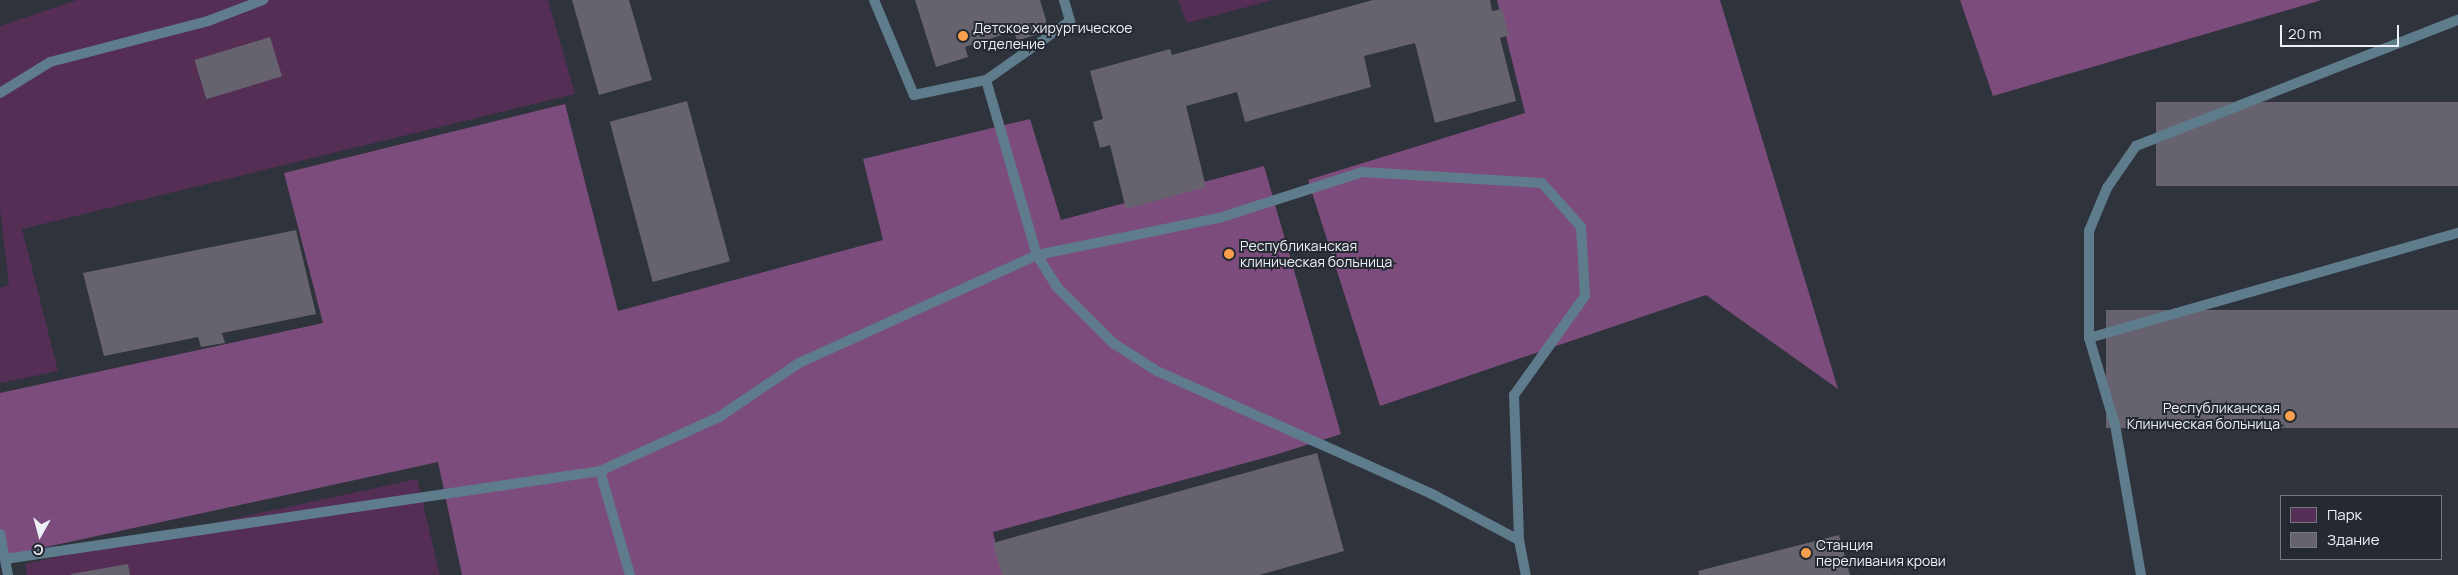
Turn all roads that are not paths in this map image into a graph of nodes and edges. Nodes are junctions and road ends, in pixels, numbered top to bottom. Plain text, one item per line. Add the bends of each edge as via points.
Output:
1 (263, 0) edge
2 (874, 0) edge
3 (1064, 0) edge
4 (2458, 20) edge
5 (986, 80) junction
6 (0, 93) edge
7 (2458, 233) edge
8 (1037, 255) junction
9 (2089, 338) junction
10 (600, 472) junction
11 (0, 534) edge
12 (1519, 540) junction
13 (5, 559) junction
14 (8, 575) edge
15 (630, 575) edge
16 (1526, 575) edge
17 (2141, 575) edge

1 - 6 lane via 208,21 50,62
2 - 5 lane via 914,95
3 - 5 lane via 1070,21
4 - 9 lane via 2136,146 2107,188 2089,231
5 - 8 lane
7 - 9 lane
8 - 10 lane via 799,363 719,417
8 - 12 lane via 1057,287 1113,343 1157,371 1439,498
8 - 12 lane via 1219,218 1362,172 1542,182 1581,227 1585,296 1514,395
9 - 17 lane via 2115,425
10 - 13 lane
10 - 15 lane
11 - 13 lane
12 - 16 lane
13 - 14 lane

